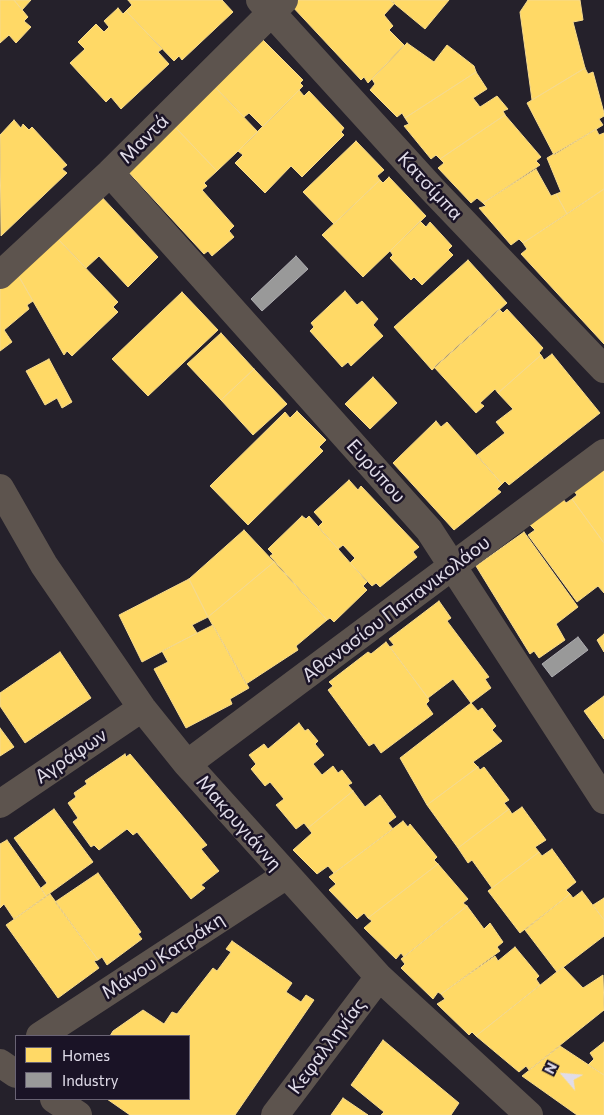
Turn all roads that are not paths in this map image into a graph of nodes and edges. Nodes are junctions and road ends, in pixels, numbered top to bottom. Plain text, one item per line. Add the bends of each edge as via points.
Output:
1 (272, 4) edge
2 (110, 173) junction
3 (0, 276) edge
4 (604, 369) edge
5 (604, 453) edge
6 (0, 488) edge
7 (453, 566) junction
8 (142, 708) junction
9 (187, 764) junction
10 (604, 800) edge
11 (0, 804) edge
12 (286, 876) junction
13 (379, 977) junction
14 (42, 1035) edge
15 (15, 1053) edge
16 (0, 1063) edge
17 (15, 1073) edge
18 (56, 1100) edge
19 (519, 1112) edge
20 (78, 1115) edge
21 (276, 1115) edge

1 - 2 street, Μαντά
1 - 4 street, Κατσίμπα via 432,189
2 - 3 street, Μαντά
2 - 7 street, Ευρύπου via 429,530
5 - 7 street, Αθανασίου Παπανικολάου
6 - 8 street, Μακρυγιάννη via 44,565
7 - 9 street, Αθανασίου Παπανικολάου
7 - 10 street, Ευρύπου
8 - 9 street, Μακρυγιάννη
8 - 11 street, Αγράφων
9 - 12 street, Μακρυγιάννη
12 - 13 street, Μακρυγιάννη
12 - 14 street, Μάνου Κατράκη
13 - 19 street, Μακρυγιάννη
13 - 21 street, Κεφαλληνίας
15 - 16 street
16 - 17 street
18 - 20 street

